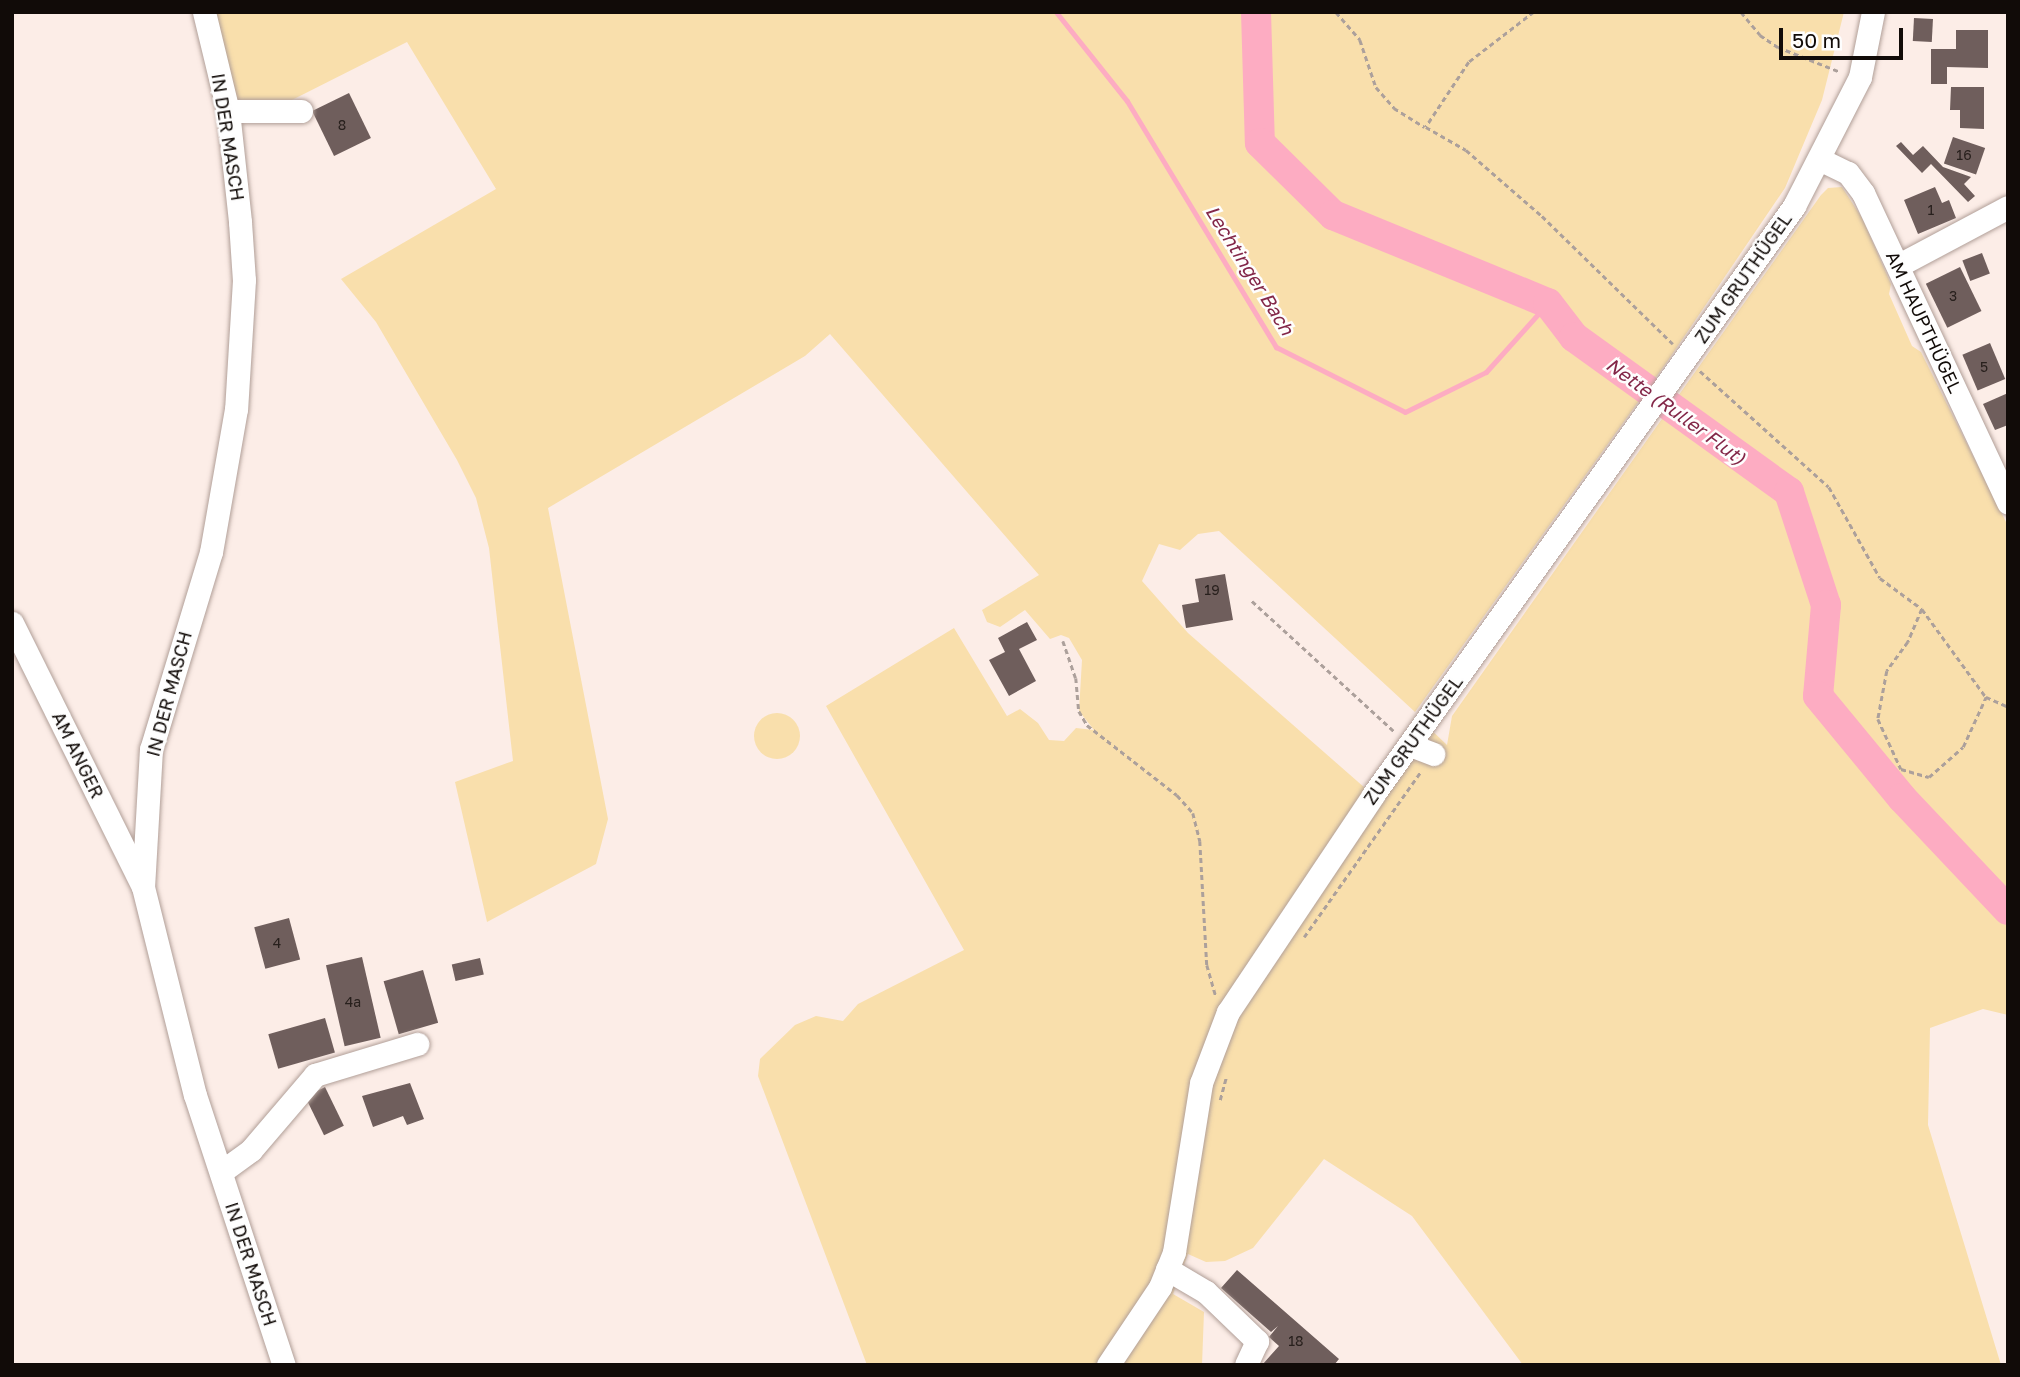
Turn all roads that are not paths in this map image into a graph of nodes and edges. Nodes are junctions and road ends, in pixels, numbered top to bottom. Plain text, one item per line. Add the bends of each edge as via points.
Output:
1 (204, 12) edge
2 (1858, 12) edge
3 (1873, 12) edge
4 (228, 111) junction
5 (301, 111) dead end
6 (1829, 138) junction
7 (1819, 159) junction
8 (2008, 207) edge
9 (1899, 265) junction
10 (2008, 503) edge
11 (12, 623) edge
12 (1410, 745) junction
13 (1433, 754) road end
14 (143, 887) junction
15 (417, 1044) dead end
16 (221, 1172) junction
17 (1167, 1269) junction
18 (284, 1365) edge
19 (1108, 1365) edge
20 (1246, 1365) edge

1 - 4 street, IN DER MASCH
2 - 6 street
3 - 6 street via 1860,77
4 - 5 street
4 - 14 street, IN DER MASCH via 244,280 236,409 211,552 151,749
6 - 7 street, ZUM GRUTHÜGEL
7 - 9 street, AM HAUPTHÜGEL via 1856,181
7 - 12 street, ZUM GRUTHÜGEL via 1794,206
8 - 9 street
9 - 10 street, AM HAUPTHÜGEL
11 - 14 street, AM ANGER
12 - 13 street
12 - 17 street, ZUM GRUTHÜGEL via 1228,1012 1201,1083 1185,1204
14 - 16 street, IN DER MASCH via 195,1095
15 - 16 street via 315,1075 250,1150
16 - 18 street, IN DER MASCH
17 - 19 street, ZUM GRUTHÜGEL via 1148,1307
17 - 20 street via 1206,1292 1257,1341

